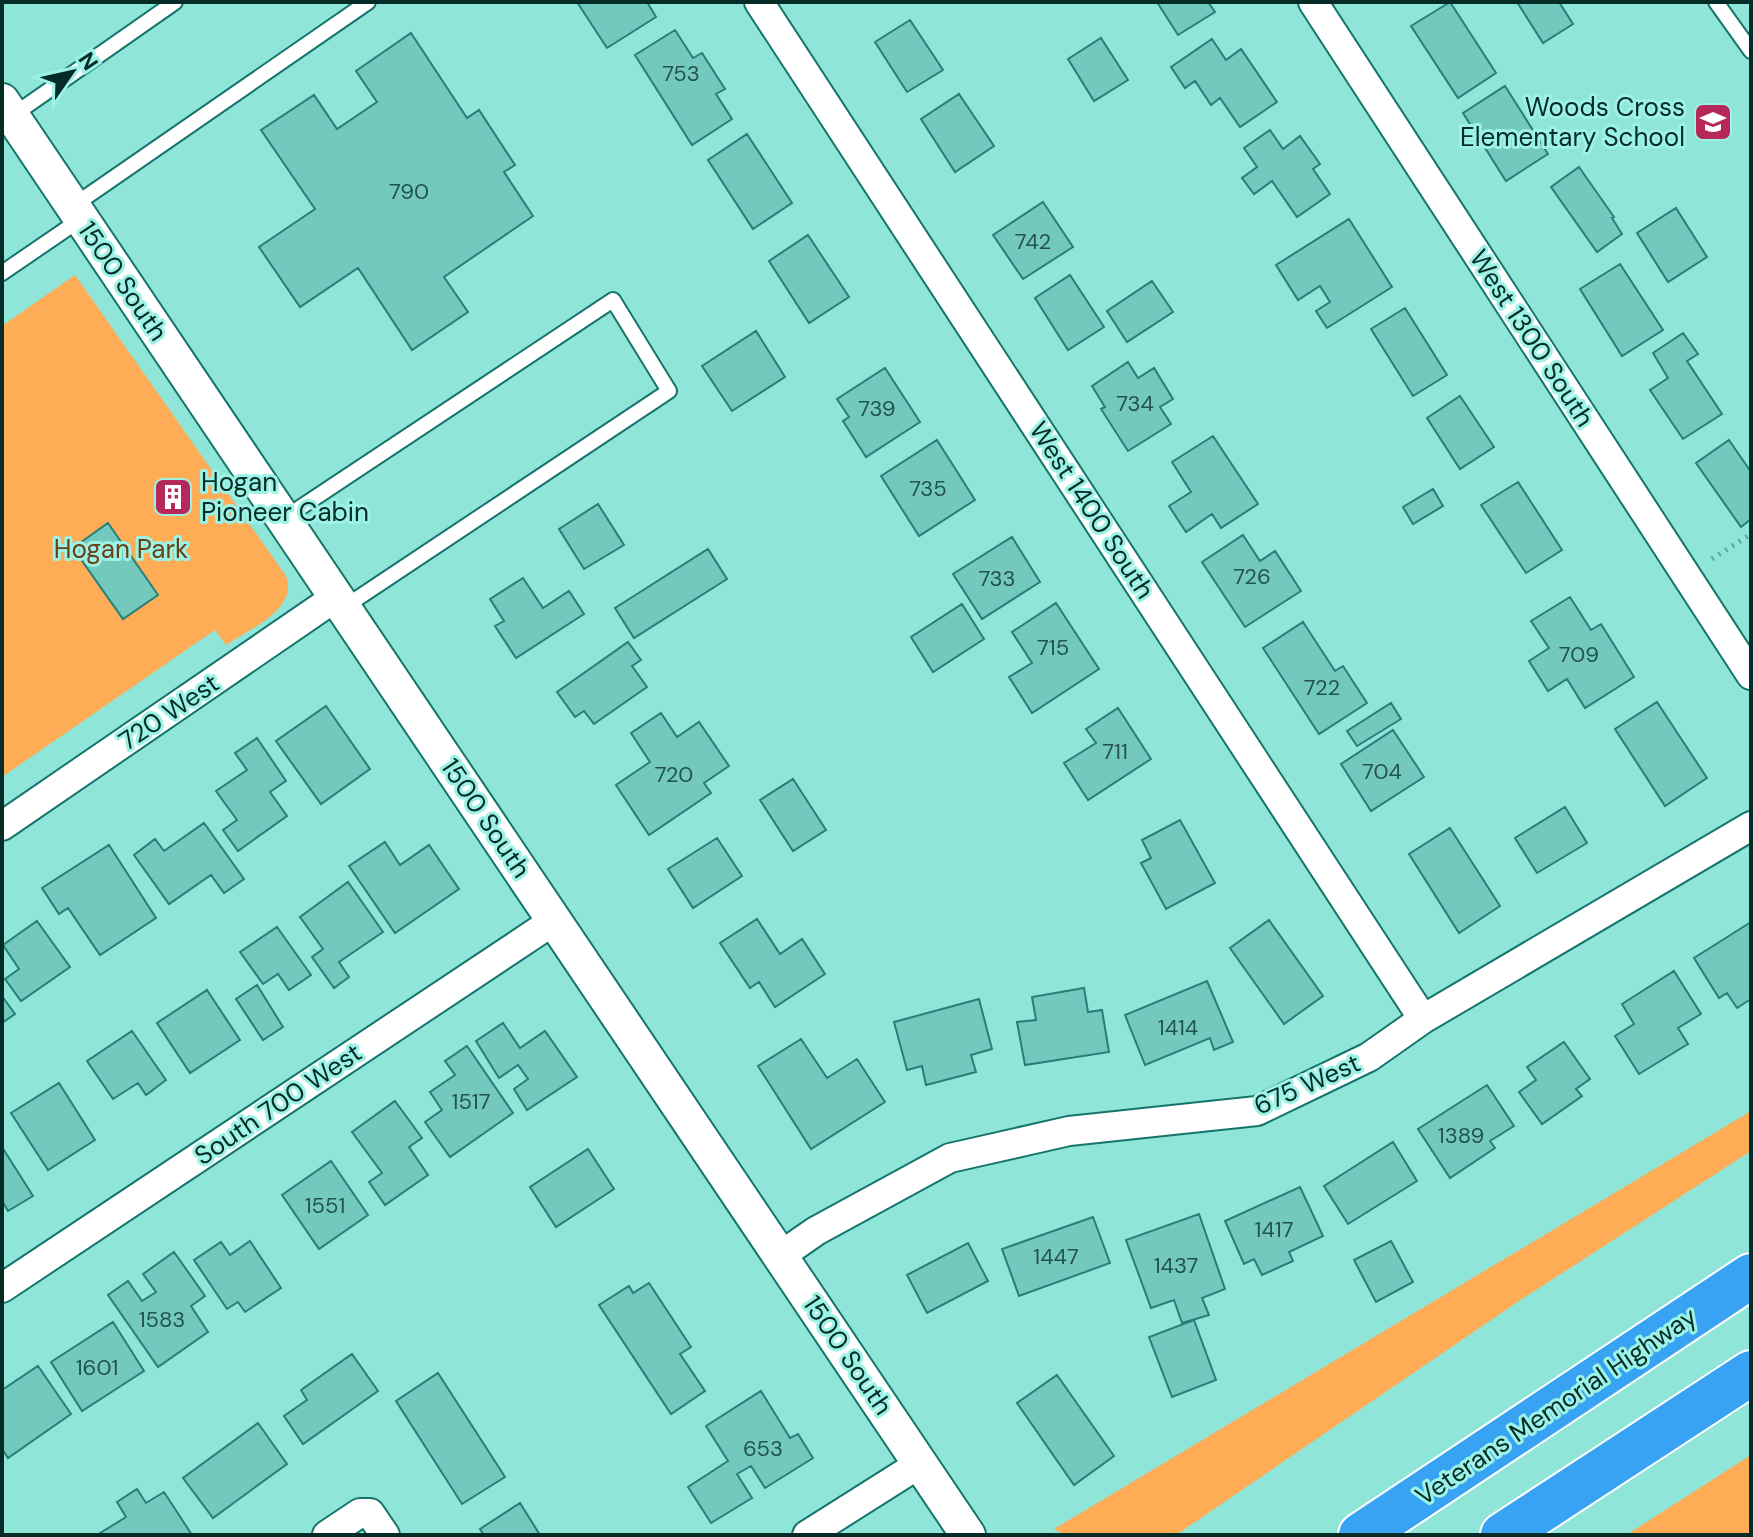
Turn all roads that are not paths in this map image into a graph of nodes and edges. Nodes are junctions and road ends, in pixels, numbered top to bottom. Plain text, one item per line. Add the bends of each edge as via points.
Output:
1 (175, 2) edge
2 (368, 2) edge
3 (759, 2) edge
4 (1313, 2) edge
5 (1716, 2) edge
6 (1751, 51) edge
7 (7, 108) edge
8 (77, 212) junction
9 (2, 273) edge
10 (283, 519) junction
11 (339, 603) junction
12 (1751, 675) edge
13 (2, 826) edge
14 (1751, 826) edge
15 (555, 920) junction
16 (1423, 1019) junction
17 (780, 1256) junction
18 (1751, 1276) edge
19 (2, 1288) edge
20 (1751, 1373) edge
21 (921, 1463) junction
22 (327, 1535) edge
23 (385, 1535) edge
24 (807, 1535) edge
25 (968, 1535) edge
26 (1361, 1535) edge
27 (1503, 1535) edge

1 - 7 lane
2 - 8 lane
3 - 16 street, West 1400 South
4 - 12 street, West 1300 South
5 - 6 lane
7 - 8 street, 1500 South
8 - 9 lane
8 - 10 street, 1500 South
10 - 11 street, 1500 South
10 - 11 lane via 613,300 669,391
11 - 13 street, 720 West
11 - 15 street, 1500 South
14 - 16 street, 675 West
15 - 17 street, 1500 South
15 - 19 street, South 700 West
16 - 17 street, 675 West via 1369,1057 1257,1111 1069,1131 950,1158
17 - 21 street, 1500 South
18 - 26 highway, Veterans Memorial Highway
20 - 27 highway
21 - 24 street
21 - 25 street, 1500 South
22 - 23 street via 360,1513 370,1513

